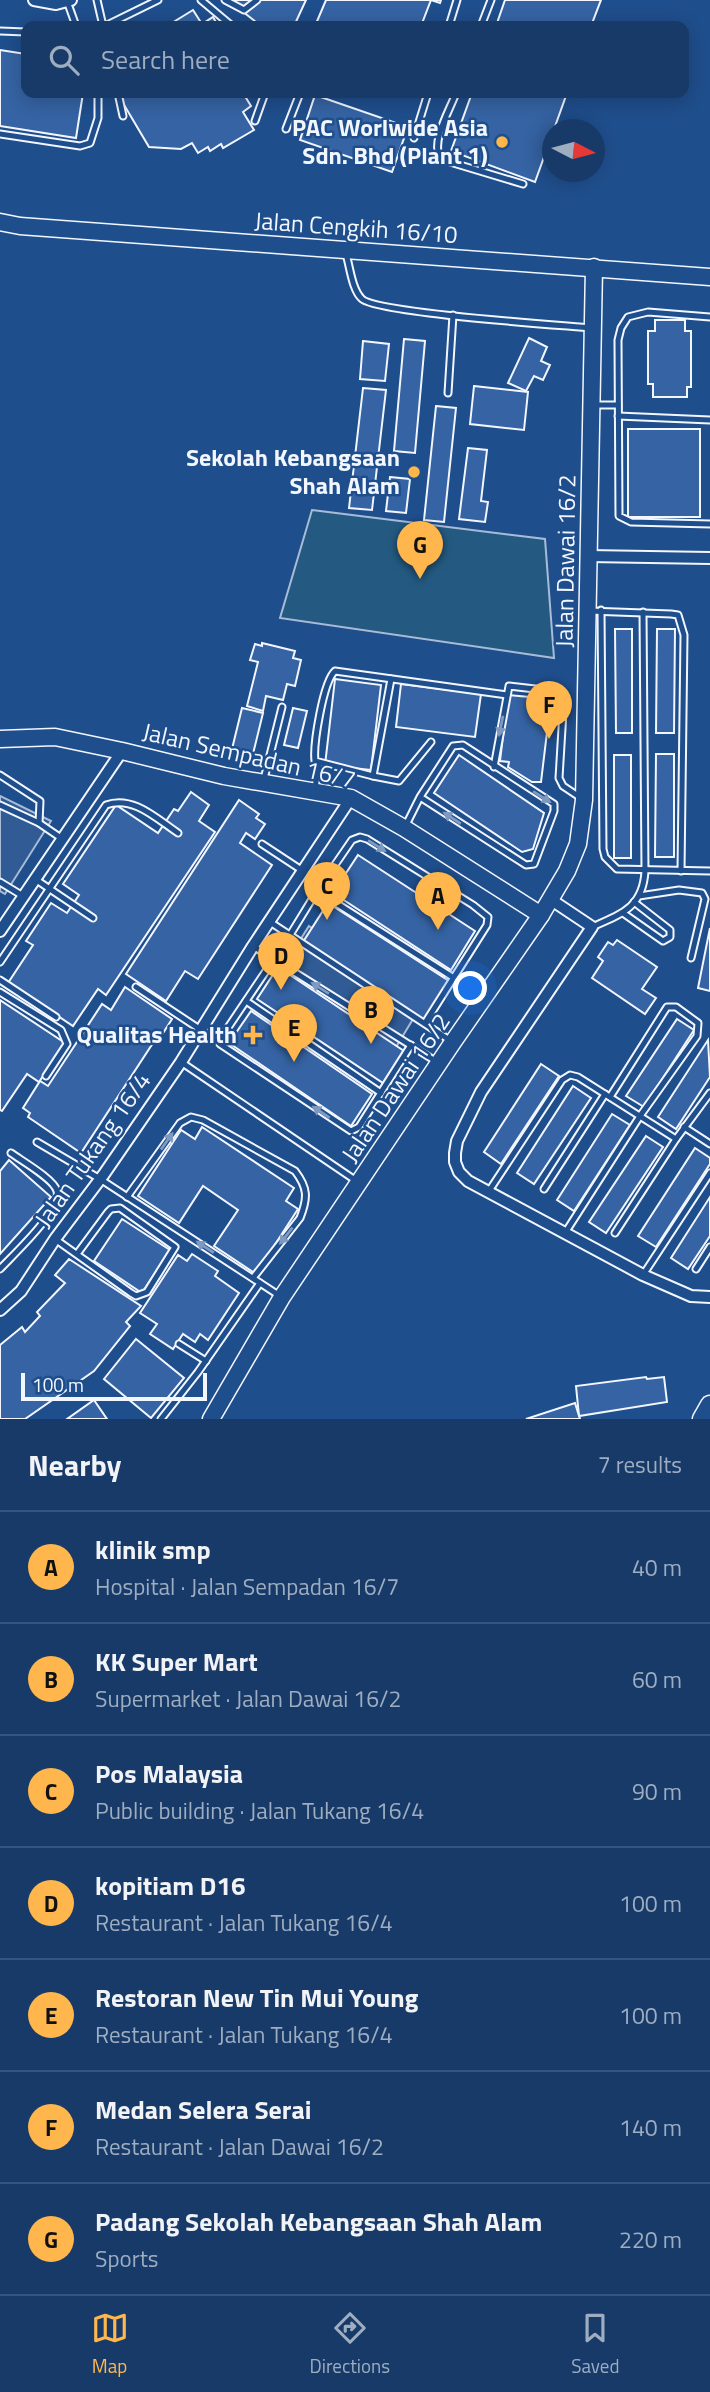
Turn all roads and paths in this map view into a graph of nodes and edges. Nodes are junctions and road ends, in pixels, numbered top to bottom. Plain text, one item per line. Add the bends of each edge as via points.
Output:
1 (34, 0) edge
2 (97, 0) edge
3 (158, 0) edge
4 (201, 0) edge
5 (225, 0) edge
6 (257, 0) edge
7 (457, 0) edge
8 (491, 0) edge
9 (69, 1) edge
10 (75, 21) edge
11 (103, 21) edge
12 (114, 21) edge
13 (226, 21) edge
14 (451, 21) edge
15 (483, 21) edge
16 (0, 31) edge
17 (21, 32) edge
18 (98, 98) edge
19 (119, 98) edge
20 (263, 98) edge
21 (298, 98) edge
22 (426, 98) edge
23 (454, 98) edge
24 (123, 116) dead end
25 (255, 121) dead end
26 (286, 129) dead end
27 (0, 134) edge
28 (414, 138) dead end
29 (523, 184) dead end
30 (0, 222) edge
31 (345, 250) junction
32 (594, 267) junction
33 (710, 276) edge
34 (453, 315) junction
35 (710, 317) edge
36 (591, 328) junction
37 (448, 393) dead end
38 (590, 405) junction
39 (618, 405) junction
40 (618, 416) junction
41 (710, 420) edge
42 (710, 524) edge
43 (588, 556) junction
44 (710, 558) edge
45 (595, 611) junction
46 (643, 612) junction
47 (391, 679) junction
48 (507, 695) junction
49 (282, 707) dead end
50 (0, 739) edge
51 (431, 742) dead end
52 (122, 751) junction
53 (319, 764) junction
54 (494, 767) junction
55 (0, 775) edge
56 (373, 776) junction
57 (263, 782) junction
58 (315, 790) junction
59 (420, 797) junction
60 (351, 798) junction
61 (584, 800) junction
62 (0, 806) edge
63 (39, 823) junction
64 (404, 828) junction
65 (178, 833) dead end
66 (61, 838) junction
67 (262, 844) dead end
68 (303, 871) junction
69 (645, 871) junction
70 (681, 871) junction
71 (710, 871) edge
72 (35, 879) junction
73 (0, 883) edge
74 (49, 889) junction
75 (317, 891) junction
76 (23, 896) junction
77 (639, 896) junction
78 (550, 899) junction
79 (634, 902) junction
80 (623, 913) junction
81 (541, 915) junction
82 (93, 918) dead end
83 (270, 922) junction
84 (592, 927) junction
85 (0, 929) edge
86 (290, 935) junction
87 (253, 946) junction
88 (691, 958) dead end
89 (274, 959) junction
90 (0, 962) edge
91 (454, 978) junction
92 (0, 980) edge
93 (136, 987) dead end
94 (0, 992) edge
95 (246, 1001) junction
96 (56, 1017) dead end
97 (425, 1023) junction
98 (201, 1030) junction
99 (453, 1042) junction
100 (411, 1045) junction
101 (181, 1062) junction
102 (440, 1063) junction
103 (46, 1076) dead end
104 (381, 1093) junction
105 (710, 1093) edge
106 (608, 1096) junction
107 (640, 1116) junction
108 (684, 1127) junction
109 (676, 1139) junction
110 (37, 1142) dead end
111 (710, 1144) edge
112 (11, 1153) dead end
113 (710, 1173) edge
114 (100, 1179) junction
115 (360, 1183) junction
116 (544, 1189) dead end
117 (489, 1192) junction
118 (127, 1197) junction
119 (565, 1233) junction
120 (615, 1233) dead end
121 (55, 1238) junction
122 (710, 1247) edge
123 (77, 1254) junction
124 (0, 1269) edge
125 (696, 1269) dead end
126 (643, 1275) junction
127 (253, 1278) junction
128 (260, 1283) junction
129 (282, 1297) junction
130 (710, 1297) edge
131 (2, 1304) edge
132 (179, 1344) dead end
133 (206, 1362) junction
134 (710, 1405) edge
135 (161, 1419) edge
136 (211, 1419) edge
137 (702, 1419) edge

1 - 9 street
2 - 11 lane
3 - 12 lane
4 - 13 lane
5 - 6 lane via 244,10
7 - 14 lane
8 - 15 lane
9 - 10 lane
16 - 17 lane
18 - 27 lane via 98,118 90,143 80,146
19 - 24 lane
20 - 25 lane
21 - 26 lane
22 - 28 lane
23 - 29 lane via 436,150 440,159
30 - 31 street, Jalan Cengkih 16/10
31 - 32 street, Jalan Cengkih 16/10
31 - 34 lane via 357,294 363,300
32 - 33 street, Jalan Cengkih 16/10
32 - 36 street, Jalan Dawai 16/2
34 - 36 lane
34 - 37 lane
35 - 39 lane via 648,312 628,317 618,340
36 - 38 street, Jalan Dawai 16/2
38 - 39 lane
38 - 43 street, Jalan Dawai 16/2
39 - 40 lane
40 - 41 lane
40 - 42 lane via 619,516 631,522
43 - 44 street
43 - 45 street, Jalan Dawai 16/2
45 - 46 lane
45 - 61 street, Jalan Dawai 16/2
45 - 69 lane via 603,849 617,869
46 - 69 lane
46 - 70 lane via 678,615 684,635
47 - 48 lane
47 - 53 lane via 335,671 331,675 315,748
47 - 56 lane
48 -> 54 lane
48 - 61 lane via 511,685 564,695 559,778
49 - 57 lane
50 - 52 street, Jalan Sempadan 16/7 via 55,737
51 - 56 lane via 399,781
52 - 57 street, Jalan Sempadan 16/7
52 - 66 street
53 - 56 lane
53 - 58 lane
54 - 59 lane via 463,745 453,746
54 -> 59 lane via 554,804 534,864 526,865
55 - 63 lane via 40,801
57 - 58 street, Jalan Sempadan 16/7
58 - 60 street, Jalan Sempadan 16/7
59 - 64 lane
60 - 64 street, Jalan Sempadan 16/7
60 - 68 street, Jalan Tukang 16/4
61 - 78 street, Jalan Dawai 16/2 via 578,844
62 - 63 lane
63 - 66 lane
64 - 81 street, Jalan Sempadan 16/7
65 - 74 lane via 132,803 106,805
66 - 72 street
67 - 68 lane
68 - 83 street, Jalan Tukang 16/4
69 - 70 lane
69 - 77 lane
70 - 71 lane
72 - 74 lane
72 - 76 street
73 - 76 lane
74 - 82 lane
74 - 90 lane
75 - 86 lane
75 - 91 lane
75 -> 91 lane via 352,840 360,837 473,905 488,917 487,925
76 - 85 street
77 - 79 lane
77 - 88 lane via 679,890 702,893 705,899
78 - 81 street, Jalan Dawai 16/2
78 - 84 street
79 - 80 lane
79 - 80 lane via 670,930 670,937 663,941
80 - 84 lane
81 - 99 street, Jalan Dawai 16/2
83 - 86 lane
83 - 87 street, Jalan Tukang 16/4
84 - 117 street via 481,1092 457,1141 459,1172
86 - 97 lane
87 - 89 lane
87 - 98 street, Jalan Tukang 16/4
89 - 95 lane
100 -> 89 lane
91 - 97 lane
92 - 96 lane
93 - 98 lane
94 - 103 lane via 65,1036 67,1044
95 - 104 lane
104 -> 95 lane via 359,1127 351,1131 220,1044
97 - 99 lane
98 - 101 street, Jalan Tukang 16/4
99 - 102 street, Jalan Dawai 16/2
100 - 102 lane
100 - 104 lane
101 - 114 street, Jalan Tukang 16/4
101 - 115 lane
102 - 115 street, Jalan Dawai 16/2
105 - 108 lane
106 - 107 lane
106 - 107 lane via 667,1007 688,1014 698,1023 697,1035
106 - 116 lane
106 - 117 lane via 578,1077 562,1080
107 - 109 lane
107 - 119 lane
108 - 109 lane
108 - 111 lane
109 - 120 lane
110 - 114 lane
112 - 124 lane via 51,1182 57,1199
113 - 126 lane
114 - 118 lane
114 - 121 street, Jalan Tukang 16/4
115 - 129 street, Jalan Dawai 16/2
117 - 119 street
127 -> 118 lane
118 -> 127 lane via 180,1123 191,1117 295,1171 307,1195 304,1207
119 - 126 street
121 - 123 lane
121 - 131 street, Jalan Tukang 16/4 via 21,1291
122 - 125 lane
123 - 123 lane via 115,1208 176,1247 147,1292 136,1296
126 - 130 street via 691,1296
127 - 128 lane
128 - 129 lane
128 - 133 lane
129 - 136 street, Jalan Dawai 16/2
132 - 133 lane
133 - 135 lane
134 - 137 main road

